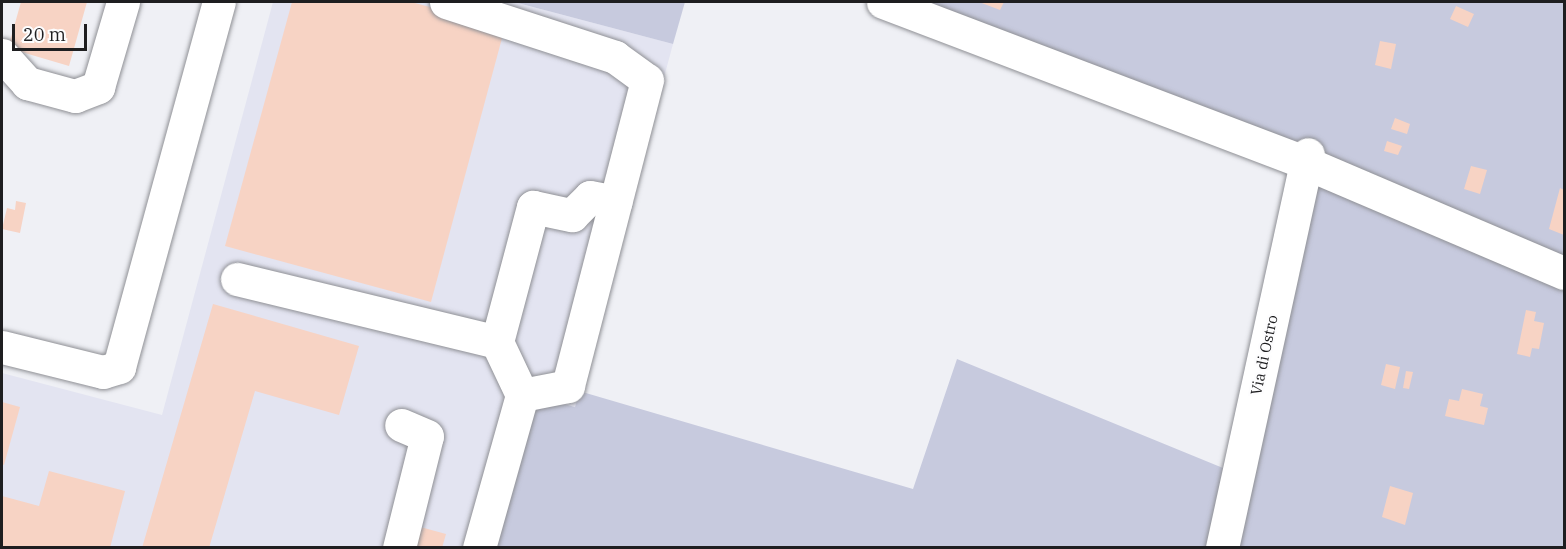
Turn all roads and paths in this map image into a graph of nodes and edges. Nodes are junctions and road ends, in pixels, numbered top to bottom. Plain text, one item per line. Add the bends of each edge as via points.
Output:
1 (123, 2) edge
2 (219, 2) edge
3 (446, 2) edge
4 (883, 2) edge
5 (2, 56) edge
6 (1307, 159) junction
7 (616, 202) junction
8 (1564, 273) edge
9 (237, 279) dead end
10 (497, 342) junction
11 (2, 347) edge
12 (522, 395) junction
13 (401, 425) dead end
14 (399, 548) edge
15 (479, 548) edge
16 (1222, 548) edge

1 - 5 street via 98,87 75,96 27,83
2 - 11 street via 119,367 103,372
3 - 7 street via 615,57 647,80
4 - 6 street
6 - 8 street
6 - 16 street, Via di Ostro
7 - 10 street via 590,196 572,215 533,207
7 - 12 street via 568,386
9 - 10 street
10 - 12 street
12 - 15 street
13 - 14 street via 428,436

